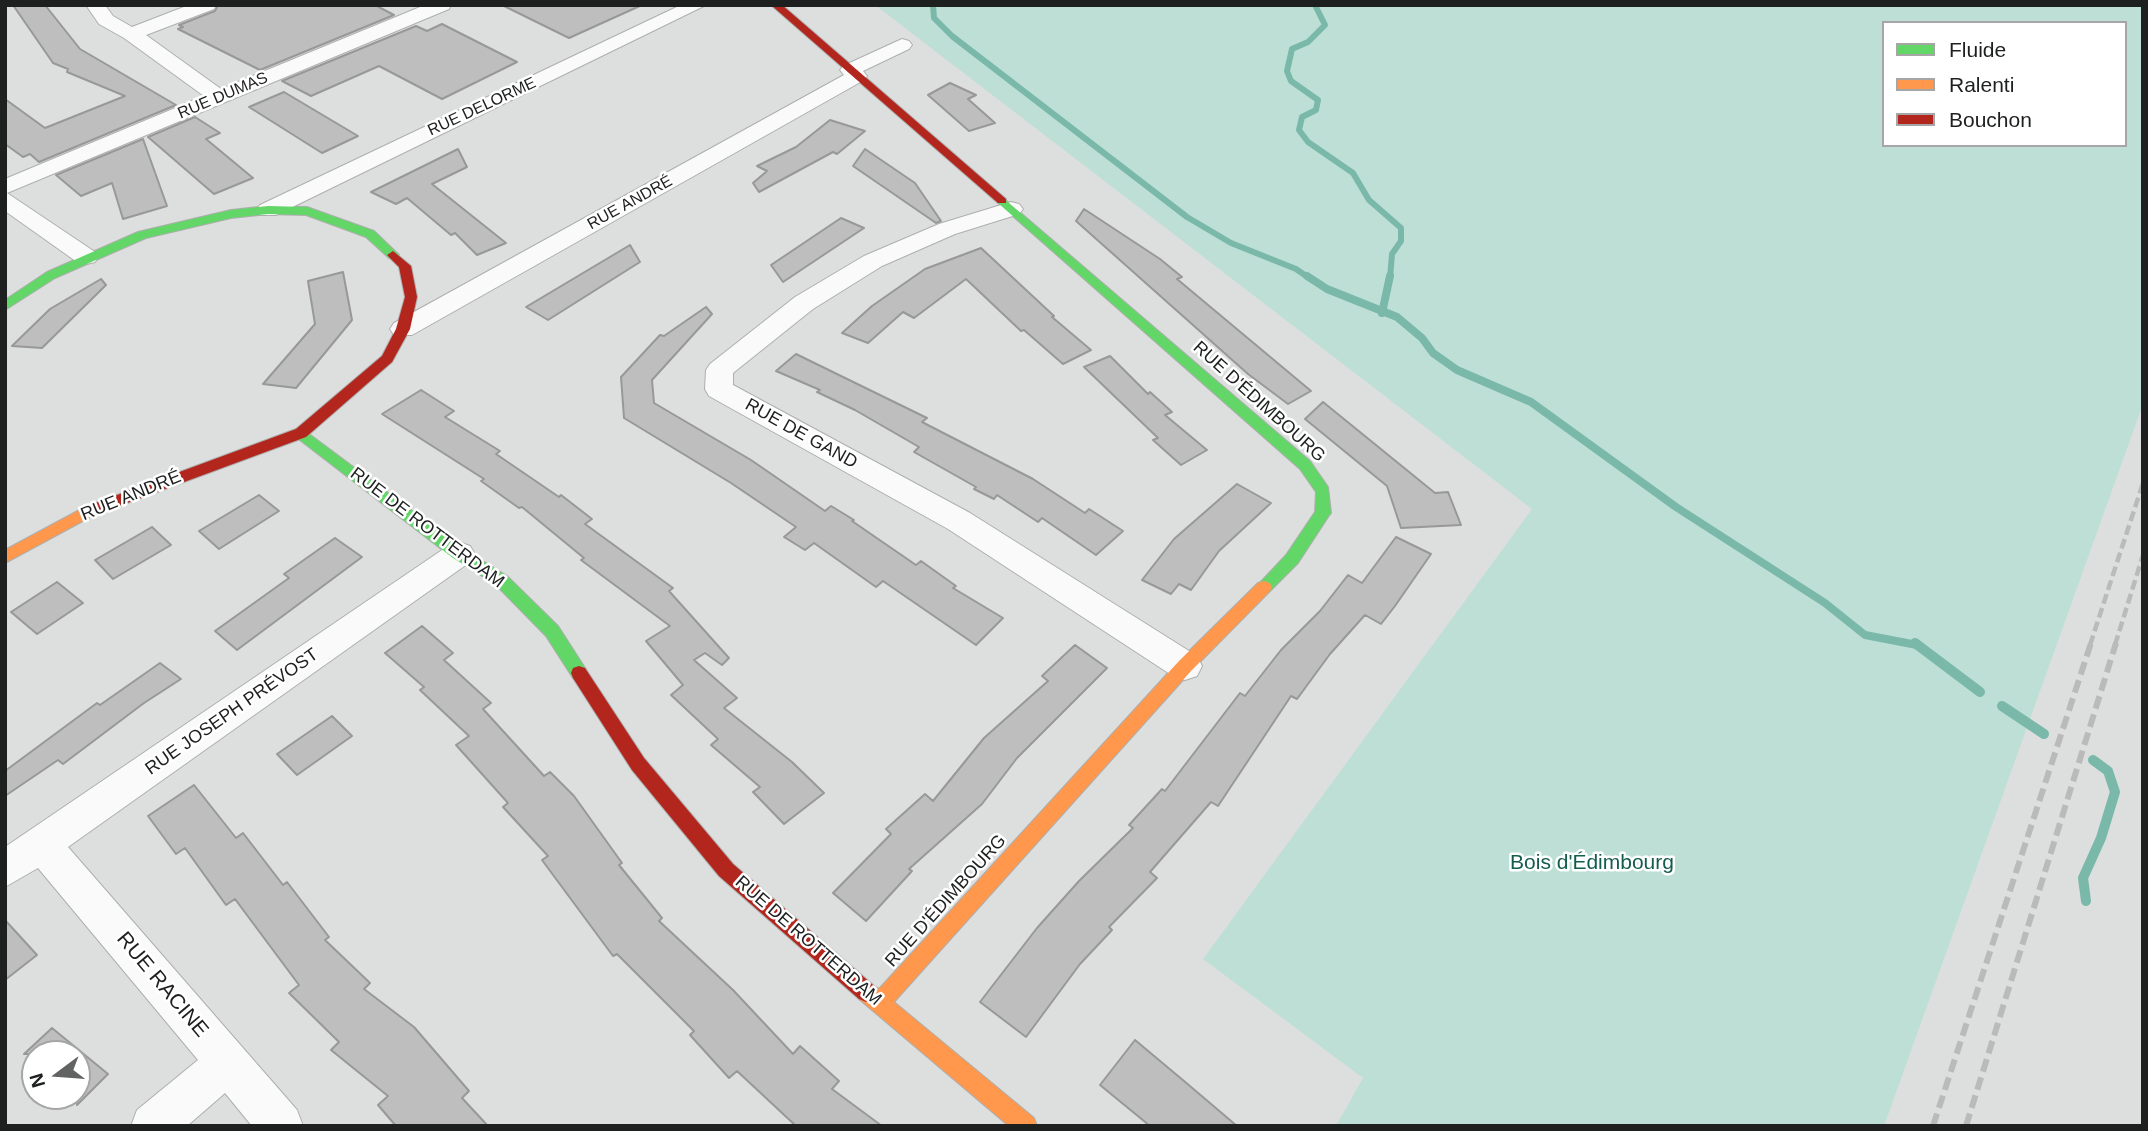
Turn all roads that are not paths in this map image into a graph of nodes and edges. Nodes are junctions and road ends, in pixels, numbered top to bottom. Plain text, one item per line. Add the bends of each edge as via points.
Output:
1 (94, 5) edge
2 (207, 5) edge
3 (442, 5) edge
4 (697, 5) edge
5 (776, 5) edge
6 (131, 34) junction
7 (902, 45) dead end
8 (853, 73) junction
9 (220, 98) junction
10 (5, 187) edge
11 (5, 200) edge
12 (268, 209) junction
13 (1011, 209) junction
14 (86, 257) junction
15 (5, 306) edge
16 (402, 329) junction
17 (301, 433) junction
18 (459, 554) junction
19 (5, 557) edge
20 (1185, 666) junction
21 (42, 844) junction
22 (5, 869) edge
23 (879, 1004) junction
24 (228, 1062) junction
25 (153, 1126) edge
26 (281, 1126) edge
27 (1026, 1126) edge

1 - 6 street via 106,20
2 - 6 street
3 - 9 street, RUE DUMAS
4 - 12 street, RUE DELORME
5 - 8 street, RUE D'ÉDIMBOURG
6 - 9 street
7 - 8 street, RUE ANDRÉ
8 - 13 street, RUE D'ÉDIMBOURG
8 - 16 street, RUE ANDRÉ
9 - 10 street, RUE DUMAS
11 - 14 street
12 - 14 street via 142,236
12 - 16 street via 307,211 370,234 388,248 405,265 411,298
13 - 20 street, RUE D'ÉDIMBOURG via 1305,465 1324,491 1323,513 1292,559
13 - 20 street, RUE DE GAND via 947,229 873,261 804,303 720,370 719,389 959,521
14 - 15 street
16 - 17 street via 387,359
17 - 18 street, RUE DE ROTTERDAM
17 - 19 street, RUE ANDRÉ via 79,515
18 - 21 street, RUE JOSEPH PRÉVOST
18 - 23 street, RUE DE ROTTERDAM via 501,580 552,631 638,764 726,870
20 - 23 street, RUE D'ÉDIMBOURG
21 - 22 street, RUE JOSEPH PRÉVOST
21 - 24 street, RUE RACINE
23 - 27 street, RUE DE ROTTERDAM
24 - 25 street
24 - 26 street, RUE RACINE

